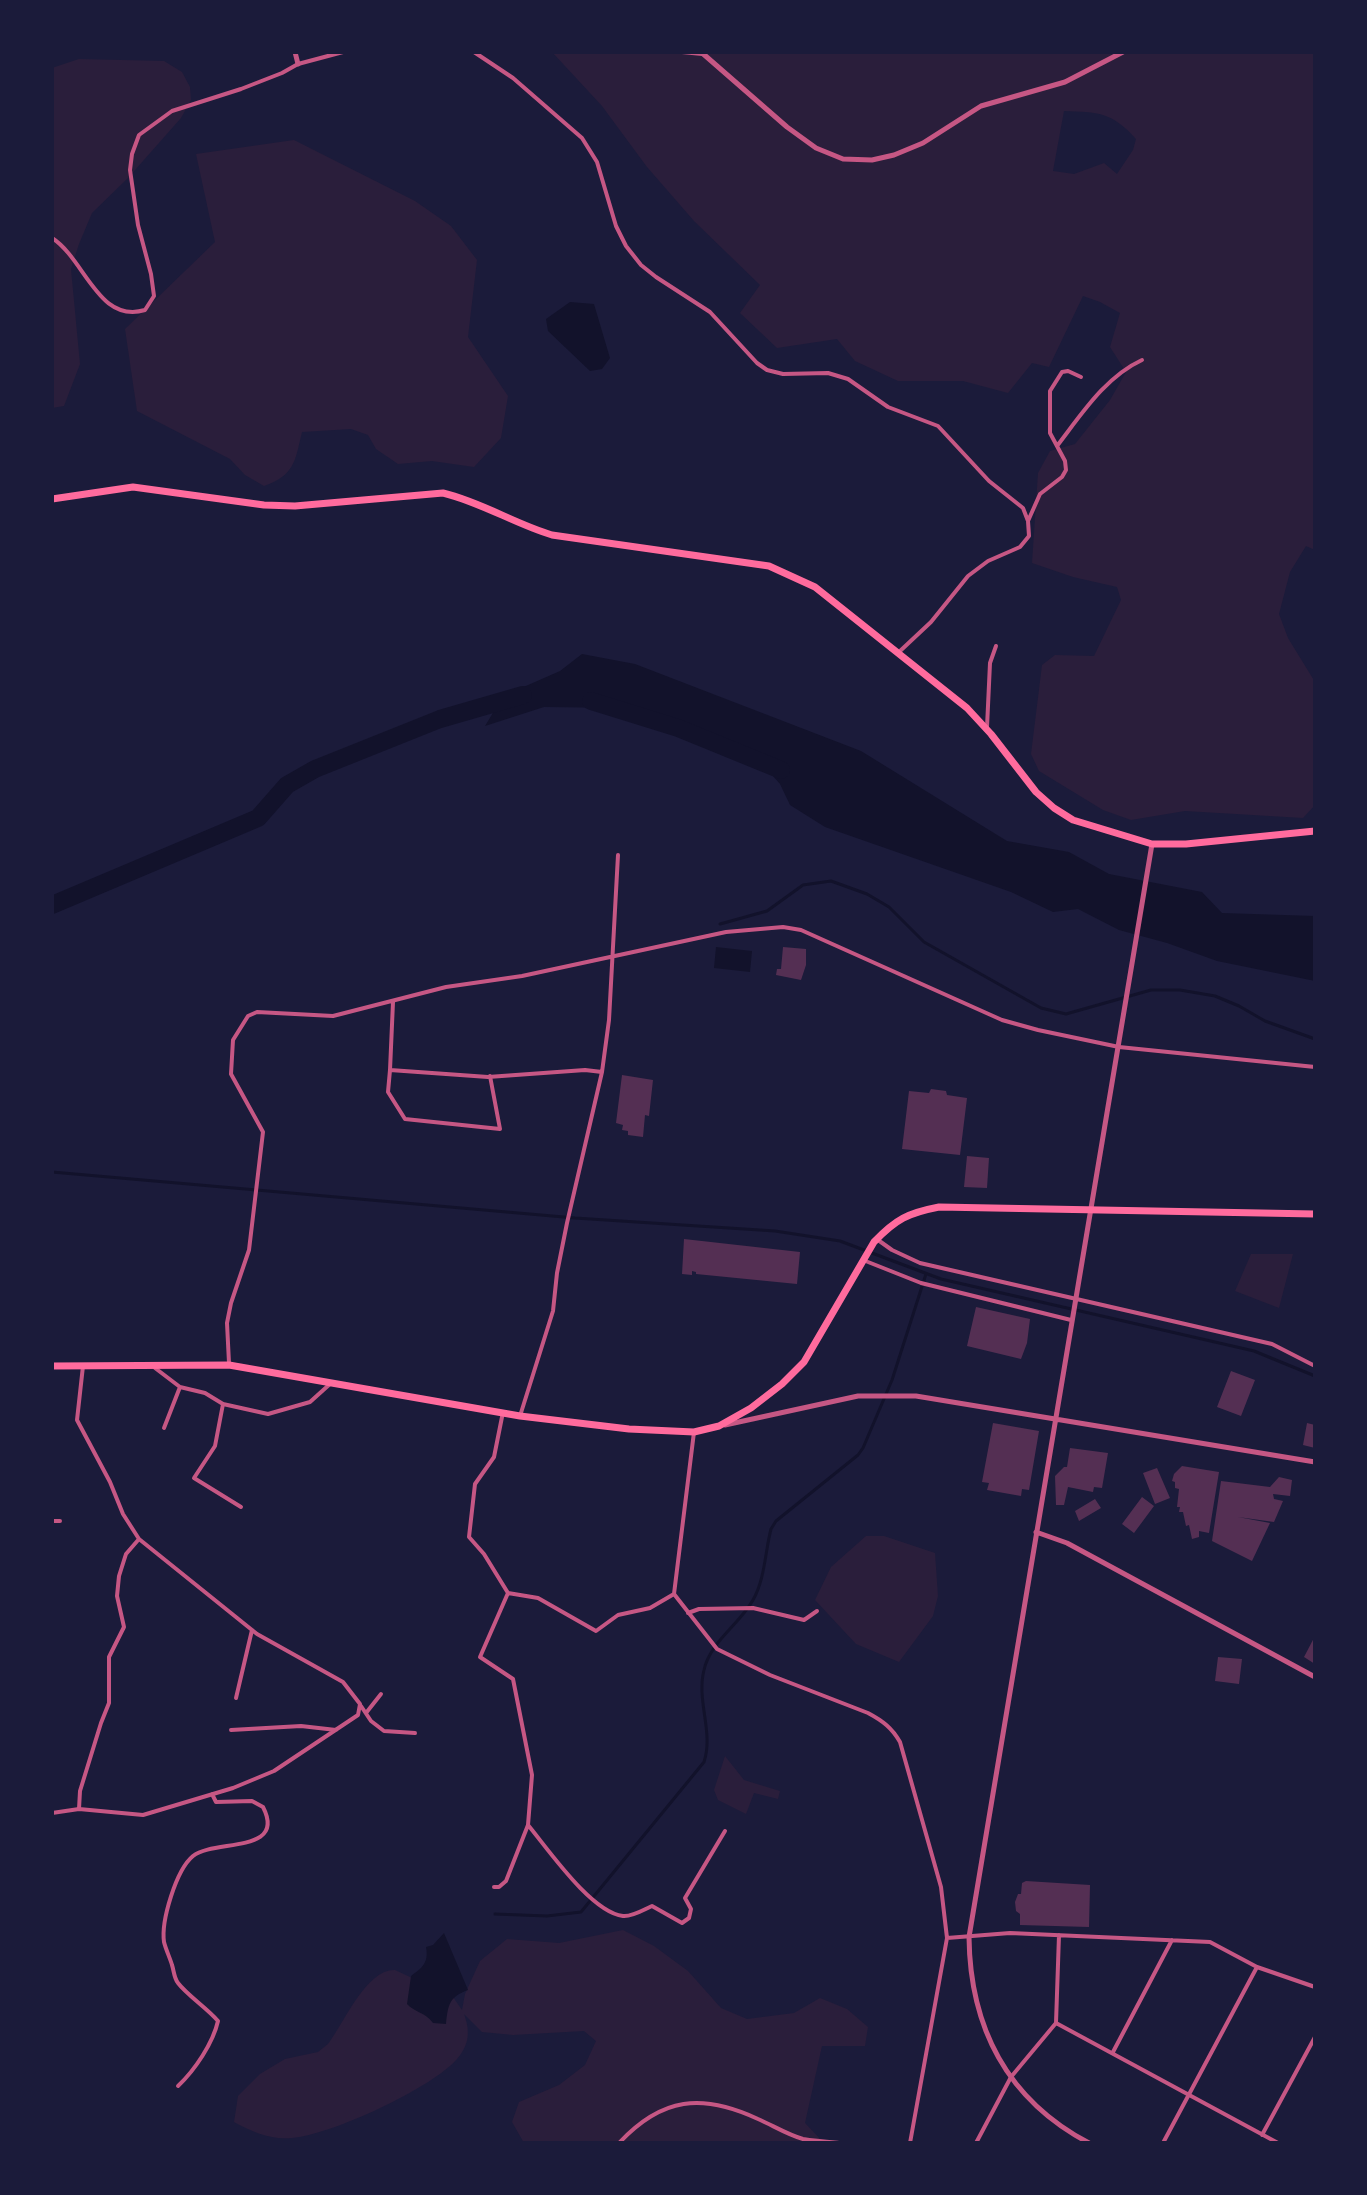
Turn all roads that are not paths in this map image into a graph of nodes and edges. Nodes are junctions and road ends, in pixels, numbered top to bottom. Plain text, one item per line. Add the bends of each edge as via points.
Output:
1 (295, 52) edge
2 (343, 52) edge
3 (350, 52) edge
4 (385, 52) edge
5 (474, 52) edge
6 (682, 52) edge
7 (1123, 52) edge
8 (702, 53) edge
9 (298, 64) junction
10 (52, 238) edge
11 (1142, 360) dead end
12 (1081, 377) dead end
13 (1057, 446) junction
14 (52, 499) edge
15 (1028, 521) junction
16 (996, 646) dead end
17 (899, 652) junction
18 (987, 730) junction
19 (1315, 831) edge
20 (1152, 844) junction
21 (618, 855) dead end
22 (612, 957) junction
23 (393, 1002) junction
24 (1119, 1047) junction
25 (1315, 1067) edge
26 (390, 1070) junction
27 (602, 1072) junction
28 (490, 1076) junction
29 (1091, 1211) junction
30 (1315, 1214) edge
31 (876, 1240) junction
32 (863, 1260) junction
33 (1074, 1301) junction
34 (1071, 1318) junction
35 (152, 1365) junction
36 (229, 1365) junction
37 (52, 1366) edge
38 (83, 1366) junction
39 (1315, 1366) edge
40 (332, 1383) junction
41 (180, 1387) junction
42 (223, 1404) junction
43 (503, 1412) junction
44 (520, 1416) junction
45 (1055, 1419) junction
46 (719, 1426) junction
47 (164, 1428) dead end
48 (694, 1432) junction
49 (1315, 1462) edge
50 (241, 1507) dead end
51 (52, 1521) edge
52 (60, 1521) dead end
53 (1036, 1532) junction
54 (139, 1539) junction
55 (508, 1593) junction
56 (674, 1594) junction
57 (817, 1611) dead end
58 (688, 1613) junction
59 (252, 1630) junction
60 (1315, 1677) edge
61 (381, 1694) dead end
62 (236, 1698) dead end
63 (360, 1704) junction
64 (366, 1713) junction
65 (231, 1730) dead end
66 (339, 1730) junction
67 (415, 1733) dead end
68 (212, 1794) junction
69 (79, 1809) junction
70 (52, 1813) edge
71 (528, 1825) junction
72 (725, 1831) dead end
73 (494, 1887) dead end
74 (1059, 1935) junction
75 (969, 1937) junction
76 (947, 1938) junction
77 (1172, 1940) junction
78 (1257, 1967) junction
79 (1315, 1987) edge
80 (1056, 2023) junction
81 (1315, 2037) edge
82 (1113, 2052) junction
83 (1011, 2077) junction
84 (178, 2086) dead end
85 (1189, 2095) junction
86 (1262, 2135) junction
87 (619, 2143) edge
88 (840, 2143) edge
89 (910, 2143) edge
90 (976, 2143) edge
91 (1089, 2143) edge
92 (1163, 2143) edge
93 (1278, 2143) edge

1 - 9 street
2 - 9 street
3 - 4 street
5 - 15 street via 582,138 597,162 626,246 656,277 710,312 757,363 783,374 828,373 848,379 888,407 938,426 989,481 1023,508
6 - 8 street
7 - 8 street via 1065,82 981,106 923,143 872,160 843,159 816,148
9 - 10 street via 172,111 139,135 130,170 154,296 145,310 133,313 103,301 70,252
11 - 13 street via 1102,391
12 - 13 street via 1062,372 1050,391 1050,433
13 - 15 street via 1066,470 1040,494
14 - 17 main road via 133,487 295,506 443,493 552,535 779,569 815,587
15 - 17 street via 1029,536 1020,547 968,576
16 - 18 street via 990,663
17 - 18 main road
18 - 20 main road via 1054,808 1073,820
19 - 20 main road
20 - 24 street
21 - 22 street
22 - 23 street via 446,987
22 - 24 street via 726,932 801,930 1002,1020
22 - 27 street
23 - 26 street
23 - 36 street via 333,1016 257,1012 248,1016 233,1040 231,1074 263,1132 249,1250 227,1323
24 - 25 street
24 - 29 street
26 - 28 street
26 - 28 street via 388,1092 405,1119 500,1129
27 - 28 street
27 - 44 street via 553,1311
29 - 30 main road
29 - 31 main road via 939,1207 911,1212
29 - 33 street
31 - 32 main road
31 - 33 street via 920,1263
32 - 34 street via 924,1284
32 - 46 main road via 804,1362 751,1408
33 - 34 street
33 - 39 street via 1272,1344
34 - 45 street
35 - 36 main road
35 - 38 main road
35 - 41 street
36 - 40 main road
37 - 38 main road
38 - 54 street via 77,1420
40 - 42 street via 310,1402 268,1414
40 - 43 main road
41 - 42 street
41 - 47 street
42 - 50 street via 215,1446 194,1478
43 - 44 main road
43 - 55 street via 494,1457 475,1484 469,1537
44 - 48 main road
45 - 46 street via 883,1395
45 - 49 street
45 - 53 street
46 - 48 main road
48 - 56 street
51 - 52 street
53 - 60 street via 1067,1543
53 - 75 street
54 - 59 street
54 - 69 street via 126,1554 119,1576 124,1627 109,1657 109,1703
55 - 56 street via 538,1598 596,1631 618,1615 650,1608
55 - 71 street via 480,1657 513,1679 532,1775
56 - 58 street
57 - 58 street via 804,1620 743,1607
58 - 76 street via 717,1649 868,1713 893,1730 941,1887
59 - 62 street
59 - 63 street via 343,1682
61 - 64 street
63 - 64 street
63 - 66 street via 358,1715
64 - 67 street via 384,1731
65 - 66 street
66 - 68 street via 274,1771
68 - 69 street via 143,1815
68 - 84 street via 216,1802 252,1801 263,1807 269,1825 246,1844 196,1854 171,1894 164,1940 176,1982 218,2021
69 - 70 street
71 - 72 street via 609,1912 626,1916 652,1906 682,1923 691,1909 685,1898
71 - 73 street via 506,1881
74 - 75 street
74 - 77 street
74 - 80 street
75 - 76 street
75 - 83 street via 976,2007 990,2045
76 - 89 street
77 - 78 street via 1210,1942
77 - 82 street
78 - 79 street
78 - 85 street
80 - 82 street
80 - 83 street
81 - 86 street
82 - 85 street
83 - 90 street
83 - 91 street via 1060,2125
85 - 86 street
85 - 92 street
86 - 93 street
87 - 88 street via 659,2110 706,2102 737,2109 801,2138

